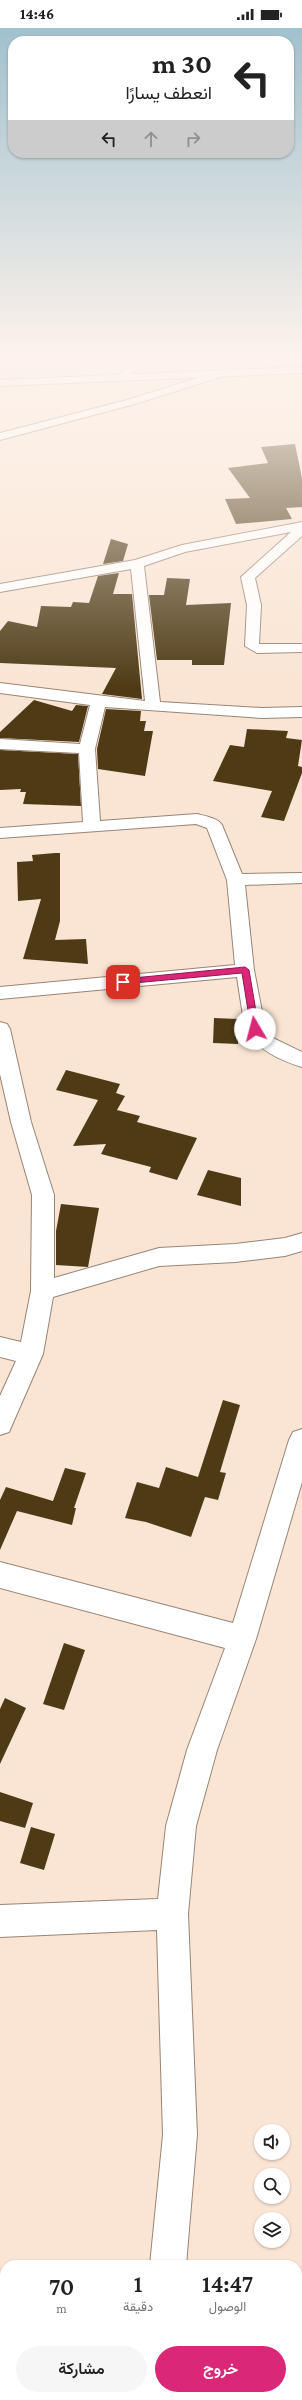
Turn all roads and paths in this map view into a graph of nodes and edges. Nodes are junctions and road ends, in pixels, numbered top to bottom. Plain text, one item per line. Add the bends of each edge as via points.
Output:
1 (302, 527) edge
2 (137, 564) junction
3 (0, 588) edge
4 (302, 648) edge
5 (0, 688) edge
6 (98, 702) junction
7 (153, 707) junction
8 (302, 712) edge
9 (0, 744) edge
10 (87, 749) junction
11 (92, 828) junction
12 (0, 833) edge
13 (302, 878) edge
14 (236, 880) junction
15 (245, 970) junction
16 (0, 993) edge
17 (0, 1029) edge
18 (302, 1060) edge
19 (6, 1080) edge
20 (302, 1242) edge
21 (44, 1290) junction
22 (0, 1347) edge
23 (31, 1354) junction
24 (0, 1424) edge
25 (302, 1440) edge
26 (0, 1575) edge
27 (242, 1639) junction
28 (172, 1914) junction
29 (0, 1921) edge
30 (168, 2260) edge

1 - 2 street via 182,549
1 - 4 street via 248,577 254,605 252,646 257,649
2 - 3 street
2 - 7 street
5 - 6 street
6 - 7 street
6 - 10 street
7 - 8 street via 262,713
9 - 10 street
10 - 11 street
11 - 12 street
11 - 14 street via 197,818 206,820 214,825
13 - 14 street
14 - 15 street
15 - 16 street
15 - 18 street via 255,1029 266,1043
17 - 19 street
19 - 21 street via 43,1195
20 - 21 street via 285,1247 235,1253 159,1257
21 - 23 street
22 - 23 street
23 - 24 street
25 - 27 street
26 - 27 street
27 - 28 street via 202,1750 181,1826
28 - 29 street
28 - 30 street via 180,2135

